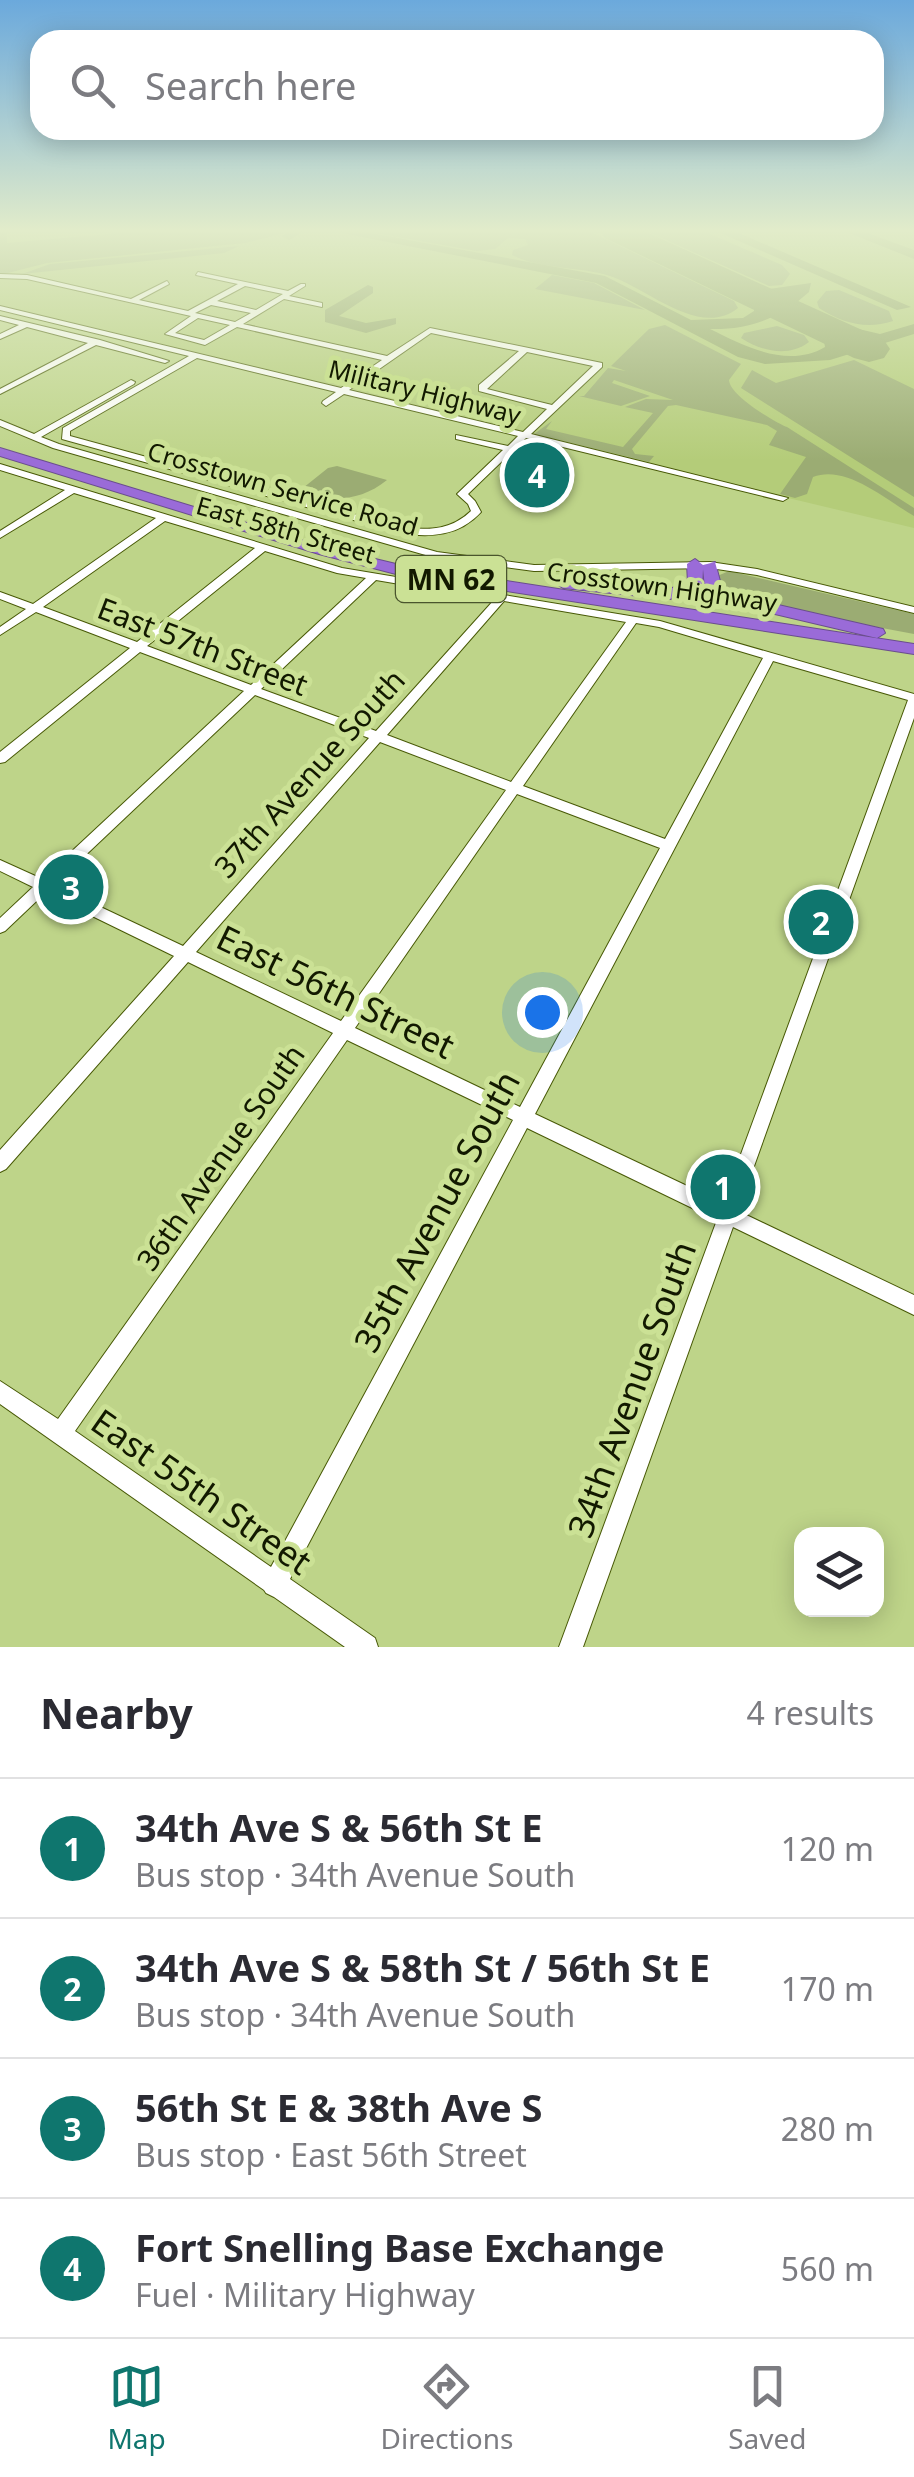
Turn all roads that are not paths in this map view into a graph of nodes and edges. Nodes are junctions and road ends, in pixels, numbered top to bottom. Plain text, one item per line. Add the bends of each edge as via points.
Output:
1 (0, 308) edge
2 (161, 308) edge
3 (202, 308) edge
4 (237, 308) edge
5 (263, 308) edge
6 (256, 312) junction
7 (192, 315) junction
8 (0, 318) edge
9 (27, 324) junction
10 (236, 324) junction
11 (0, 338) edge
12 (97, 342) junction
13 (526, 349) junction
14 (195, 356) junction
15 (388, 358) junction
16 (343, 391) junction
17 (0, 392) edge
18 (326, 403) dead end
19 (553, 408) junction
20 (0, 423) edge
21 (474, 423) junction
22 (524, 435) junction
23 (33, 438) junction
24 (0, 444) edge
25 (508, 449) junction
26 (0, 452) edge
27 (0, 467) edge
28 (73, 489) junction
29 (783, 498) dead end
30 (164, 517) junction
31 (419, 533) junction
32 (0, 535) edge
33 (262, 548) junction
34 (403, 548) junction
35 (702, 564) junction
36 (468, 573) junction
37 (370, 578) junction
38 (0, 596) edge
39 (501, 598) junction
40 (34, 608) junction
41 (914, 610) edge
42 (633, 619) junction
43 (0, 632) edge
44 (884, 635) junction
45 (914, 639) edge
46 (138, 646) junction
47 (914, 649) edge
48 (770, 655) junction
49 (252, 690) junction
50 (914, 699) edge
51 (376, 739) junction
52 (0, 759) edge
53 (515, 790) junction
54 (668, 846) junction
55 (0, 865) edge
56 (43, 886) junction
57 (0, 927) edge
58 (185, 954) junction
59 (342, 1030) junction
60 (523, 1116) junction
61 (0, 1163) edge
62 (728, 1216) junction
63 (914, 1305) edge
64 (0, 1391) edge
65 (60, 1434) junction
66 (274, 1585) junction
67 (366, 1647) edge
68 (572, 1647) edge

1 - 14 street, Military Highway
2 - 7 street
3 - 7 street
4 - 6 street
5 - 6 street
6 - 10 street
7 - 10 street
7 - 10 street via 169,334 204,343
8 - 9 street
9 - 11 street
9 - 12 street
10 - 15 street
12 - 17 street
12 - 23 street via 165,361
13 - 15 street via 430,330
13 - 19 street via 482,391
13 - 19 street via 598,365
14 - 16 street, Military Highway
14 - 31 street via 66,430 65,437
15 - 16 street
16 - 18 street
16 - 21 street, Military Highway
19 - 22 street
20 - 23 street, Crosstown Service Road
21 - 22 street, Military Highway
21 - 25 street via 460,437
22 - 25 street
22 - 29 street, Military Highway
23 - 34 street, Crosstown Service Road
24 - 36 highway, Crosstown Highway / MN 62 via 307,536
25 - 31 street via 462,494 476,512 466,523
26 - 47 highway, Crosstown Highway / MN 62 via 396,568
27 - 28 street, East 58th Street
28 - 30 street, East 58th Street
28 - 32 street
30 - 33 street, East 58th Street
30 - 40 street
31 - 34 street
33 - 37 street, East 58th Street
33 - 46 street
34 - 35 street, Crosstown Service Road via 534,568
35 - 36 highway via 696,586 670,594
35 - 41 street, Crosstown Service Road
35 - 44 highway via 713,586 730,599
36 - 44 highway, Crosstown Highway / MN 62
37 - 39 street, East 58th Street
37 - 49 street
38 - 40 street, East 57th Street
39 - 42 street, East 58th Street
39 - 51 street, 37th Avenue South
40 - 43 street
40 - 46 street, East 57th Street
42 - 48 street, East 58th Street
42 - 53 street, 36th Avenue South
44 - 45 highway, Crosstown Highway / MN 62
46 - 49 street, East 57th Street
46 - 52 street
48 - 50 street, East 58th Street
48 - 54 street, 35th Avenue South
49 - 51 street, East 57th Street
49 - 56 street
50 - 62 street, 34th Avenue South
51 - 53 street, East 57th Street
51 - 58 street, 37th Avenue South
53 - 54 street, East 57th Street
53 - 59 street, 36th Avenue South
54 - 60 street, 35th Avenue South
55 - 56 street, East 56th Street
56 - 57 street
56 - 58 street, East 56th Street
58 - 59 street, East 56th Street
58 - 61 street, 37th Avenue South
59 - 60 street, East 56th Street
59 - 65 street, 36th Avenue South
60 - 62 street, East 56th Street
60 - 66 street, 35th Avenue South
62 - 63 street, East 56th Street
62 - 68 street, 34th Avenue South
64 - 65 street, East 55th Street
65 - 66 street, East 55th Street
66 - 67 street, East 55th Street

